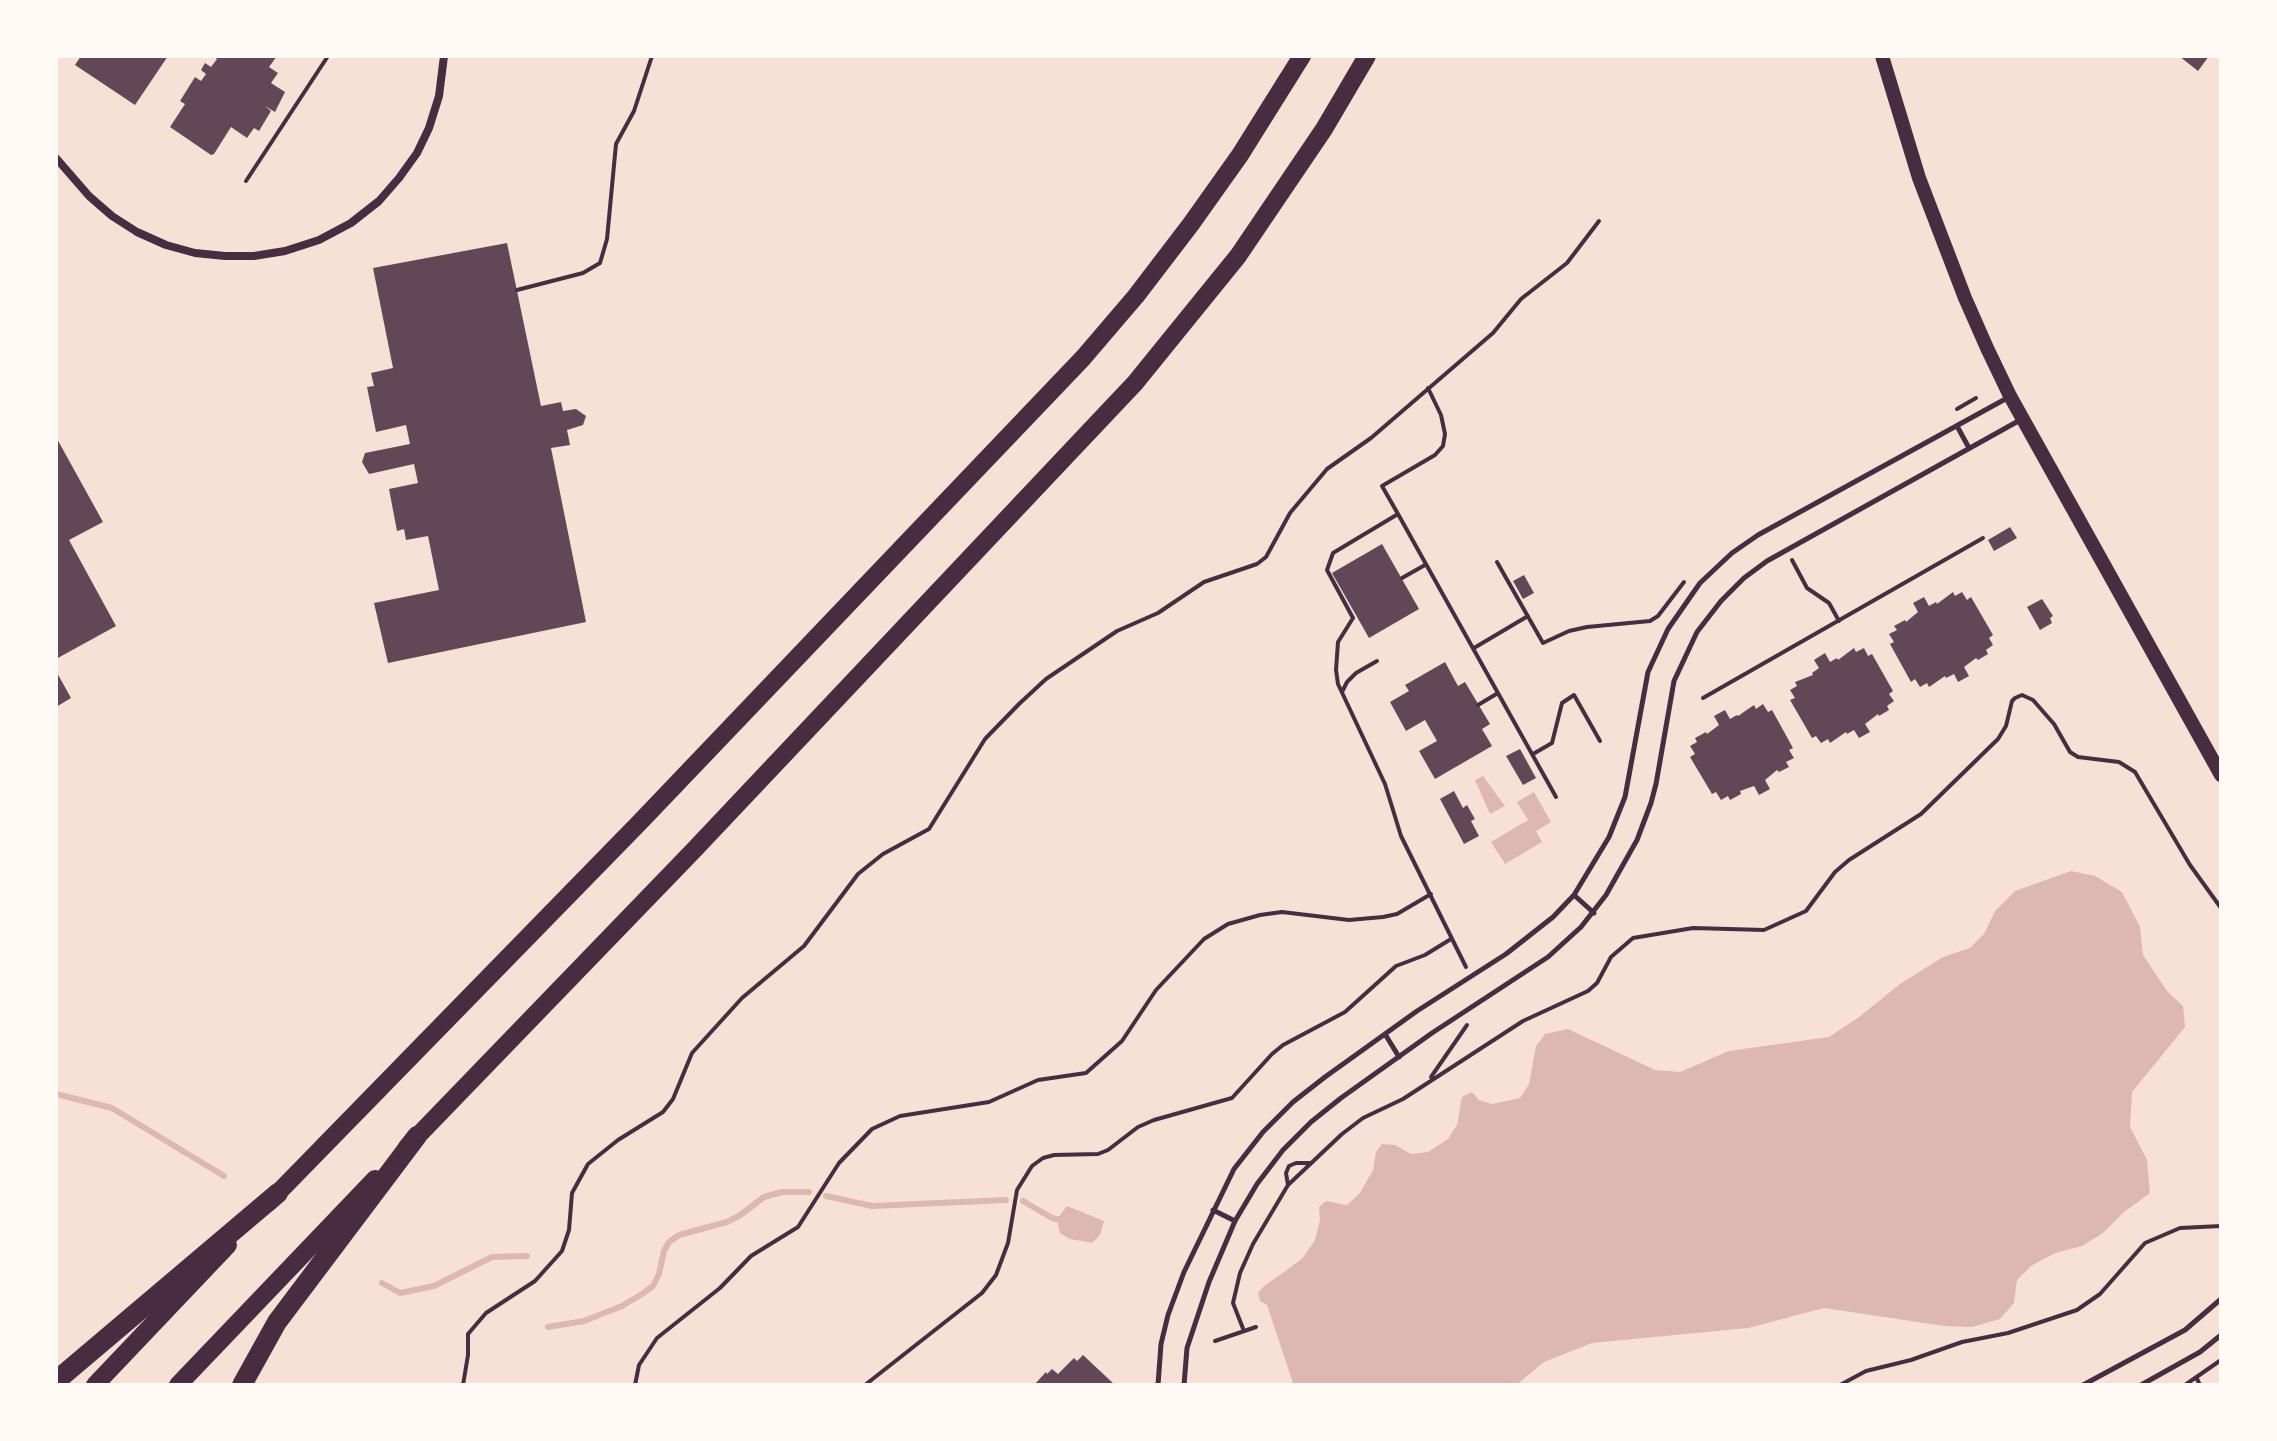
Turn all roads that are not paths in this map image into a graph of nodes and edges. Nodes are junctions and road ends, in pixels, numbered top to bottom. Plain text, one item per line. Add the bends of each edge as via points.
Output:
1 (444, 56) edge
2 (1302, 56) edge
3 (1367, 56) edge
4 (1882, 56) edge
5 (56, 158) edge
6 (2010, 396) junction
7 (2023, 419) junction
8 (1957, 426) junction
9 (1969, 448) junction
10 (2221, 775) edge
11 (1574, 895) junction
12 (1594, 913) junction
13 (1385, 1034) junction
14 (1399, 1057) junction
15 (417, 1136) junction
16 (278, 1193) junction
17 (1213, 1210) junction
18 (1235, 1221) junction
19 (2221, 1299) edge
20 (2221, 1335) edge
21 (56, 1381) edge
22 (95, 1385) edge
23 (178, 1385) edge
24 (242, 1385) edge
25 (1158, 1385) edge
26 (1184, 1385) edge
27 (2083, 1385) edge
28 (2141, 1385) edge

1 - 5 street via 429,128 399,178 351,223 285,251 225,256 166,245 112,216
2 - 16 main road via 1191,224 1083,358
3 - 15 main road via 1246,245 1135,383
4 - 6 street via 1935,222
6 - 7 street
6 - 8 lane
7 - 9 lane
7 - 10 street
8 - 9 lane
8 - 11 lane via 1744,544 1687,599 1648,672 1632,771 1619,814
9 - 12 lane via 1786,550 1733,588 1709,614 1674,681 1656,784 1643,825
11 - 12 lane
11 - 13 lane via 1519,945
12 - 14 lane via 1548,957
13 - 14 lane
13 - 17 lane via 1278,1116 1234,1169
14 - 18 lane via 1297,1135
15 - 23 main road
15 - 24 highway via 277,1322
16 - 21 highway
16 - 22 main road
17 - 18 lane
17 - 25 lane via 1171,1306
18 - 26 lane via 1193,1325
19 - 27 lane via 2185,1330
20 - 28 lane

